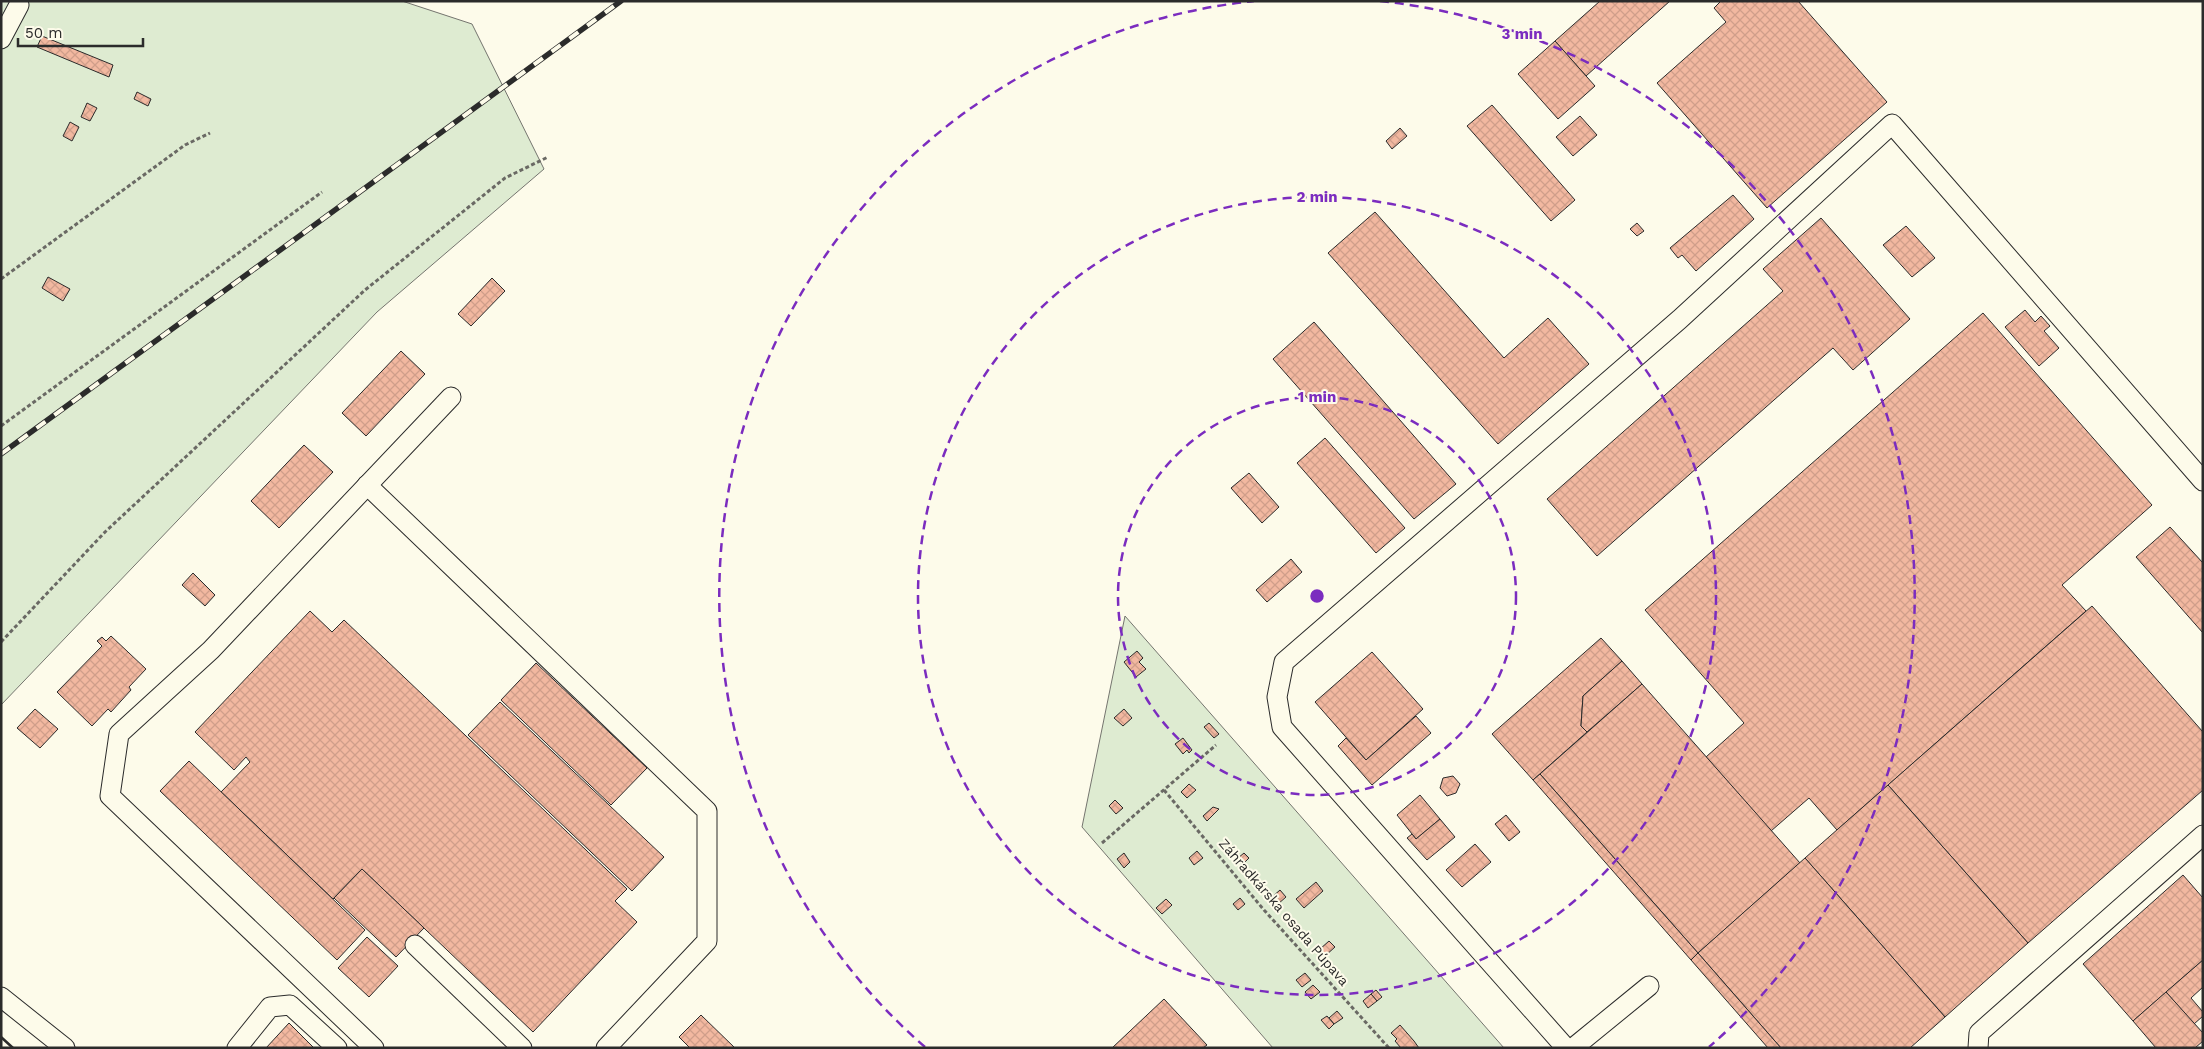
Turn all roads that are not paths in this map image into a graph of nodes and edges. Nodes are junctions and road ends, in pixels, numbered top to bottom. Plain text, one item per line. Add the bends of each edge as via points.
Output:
1 (19, 5) dead end
2 (1, 39) edge
3 (451, 397) dead end
4 (2203, 480) edge
5 (367, 485) junction
6 (2203, 834) edge
7 (415, 945) dead end
8 (1649, 986) dead end
9 (1, 997) edge
10 (65, 1048) edge
11 (238, 1048) edge
12 (337, 1048) edge
13 (374, 1048) edge
14 (522, 1048) edge
15 (606, 1048) edge
16 (1566, 1048) edge
17 (1572, 1048) edge
18 (1978, 1048) edge

1 - 2 street
3 - 5 street
4 - 16 street via 1892,124 1680,319 1284,662 1277,697 1282,727
5 - 13 street via 211,650 119,734 110,796
5 - 15 street via 707,811 706,941
6 - 18 street via 1979,1033
7 - 14 street
8 - 17 street
9 - 10 street
11 - 12 street via 270,1007 290,1005

